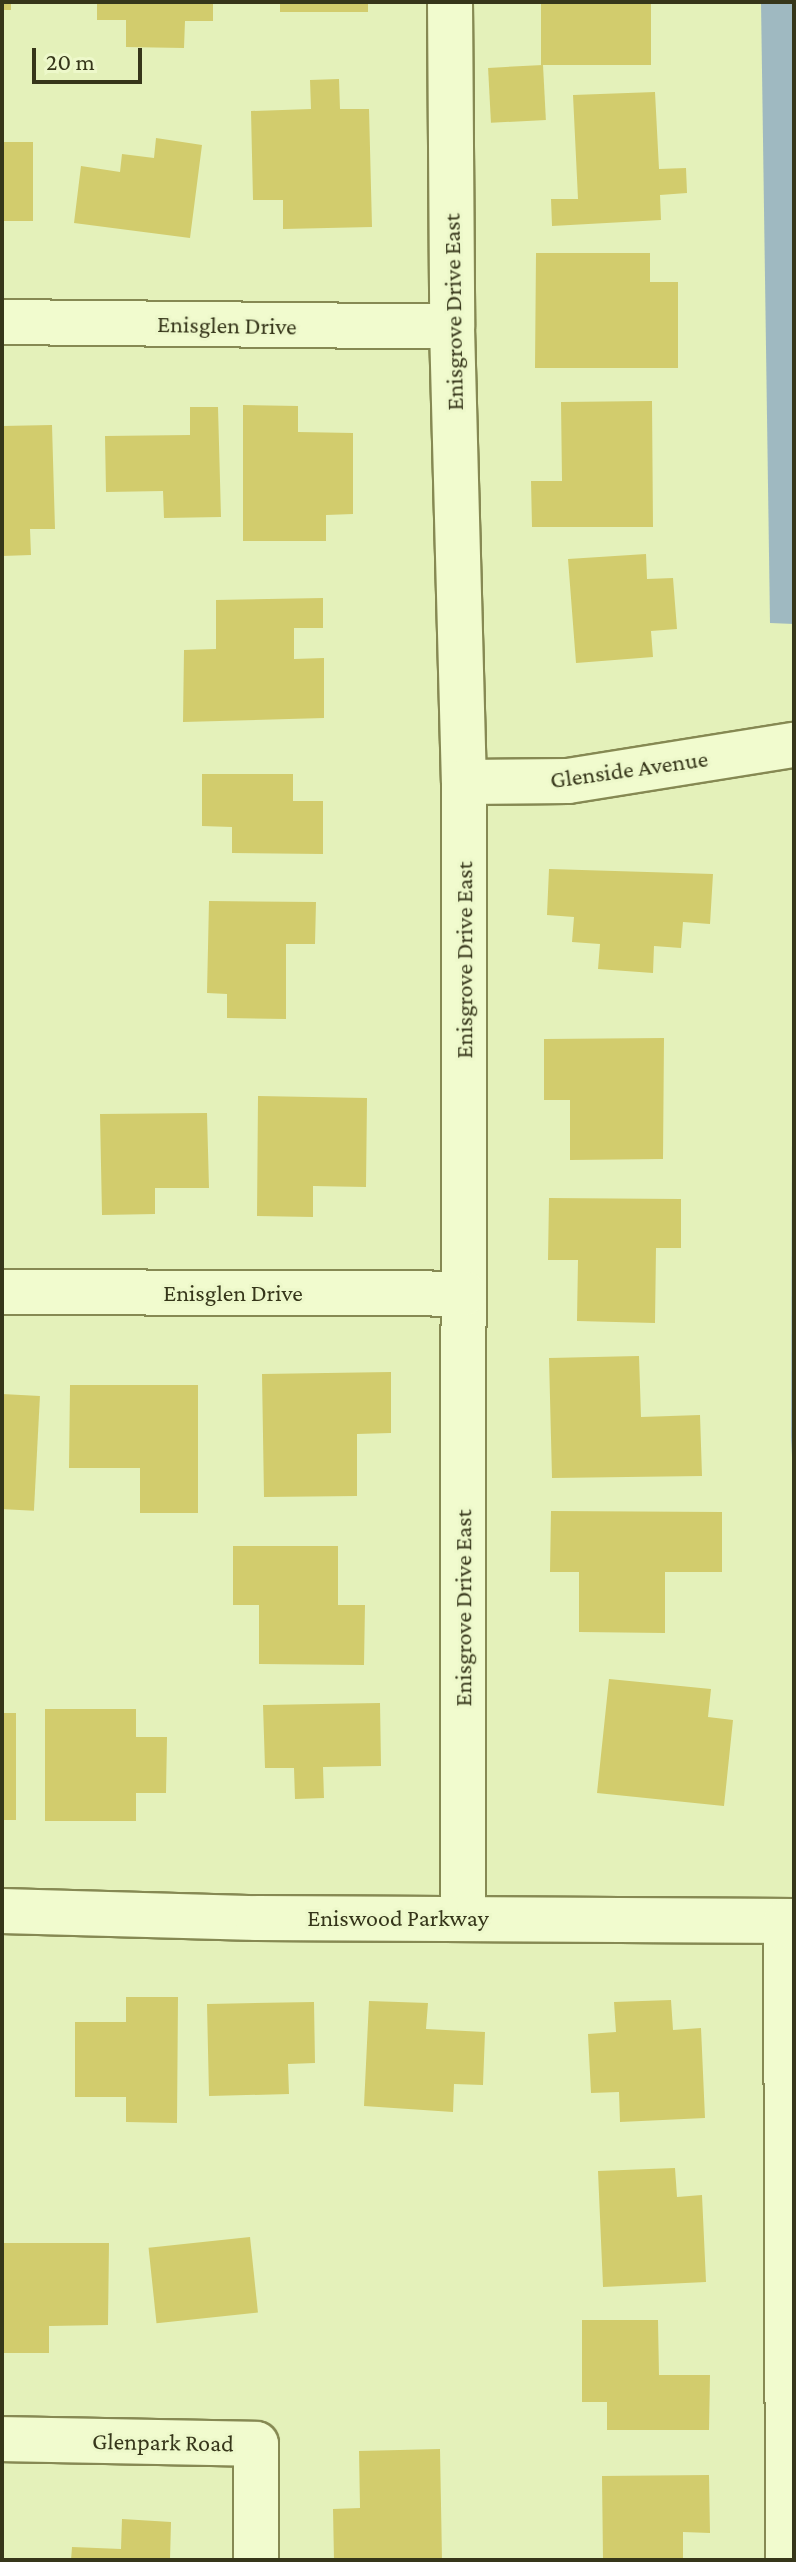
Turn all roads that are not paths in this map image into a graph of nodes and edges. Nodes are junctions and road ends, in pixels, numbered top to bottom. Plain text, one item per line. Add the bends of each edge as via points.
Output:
1 (450, 2) edge
2 (2, 322) edge
3 (452, 327) junction
4 (794, 745) edge
5 (464, 782) junction
6 (2, 1292) edge
7 (464, 1294) junction
8 (2, 1911) edge
9 (463, 1918) junction
10 (790, 1921) edge
11 (2, 2439) edge
12 (256, 2560) edge
13 (788, 2560) edge

1 - 3 street, Enisgrove Drive East
2 - 3 street, Enisglen Drive
3 - 5 street, Enisgrove Drive East
4 - 5 street, Glenside Avenue via 568,781
5 - 7 street, Enisgrove Drive East
6 - 7 street, Enisglen Drive
7 - 9 street, Enisgrove Drive East
8 - 9 street, Eniswood Parkway
9 - 10 street, Eniswood Parkway
10 - 13 street
11 - 12 street, Glenpark Road via 256,2444

